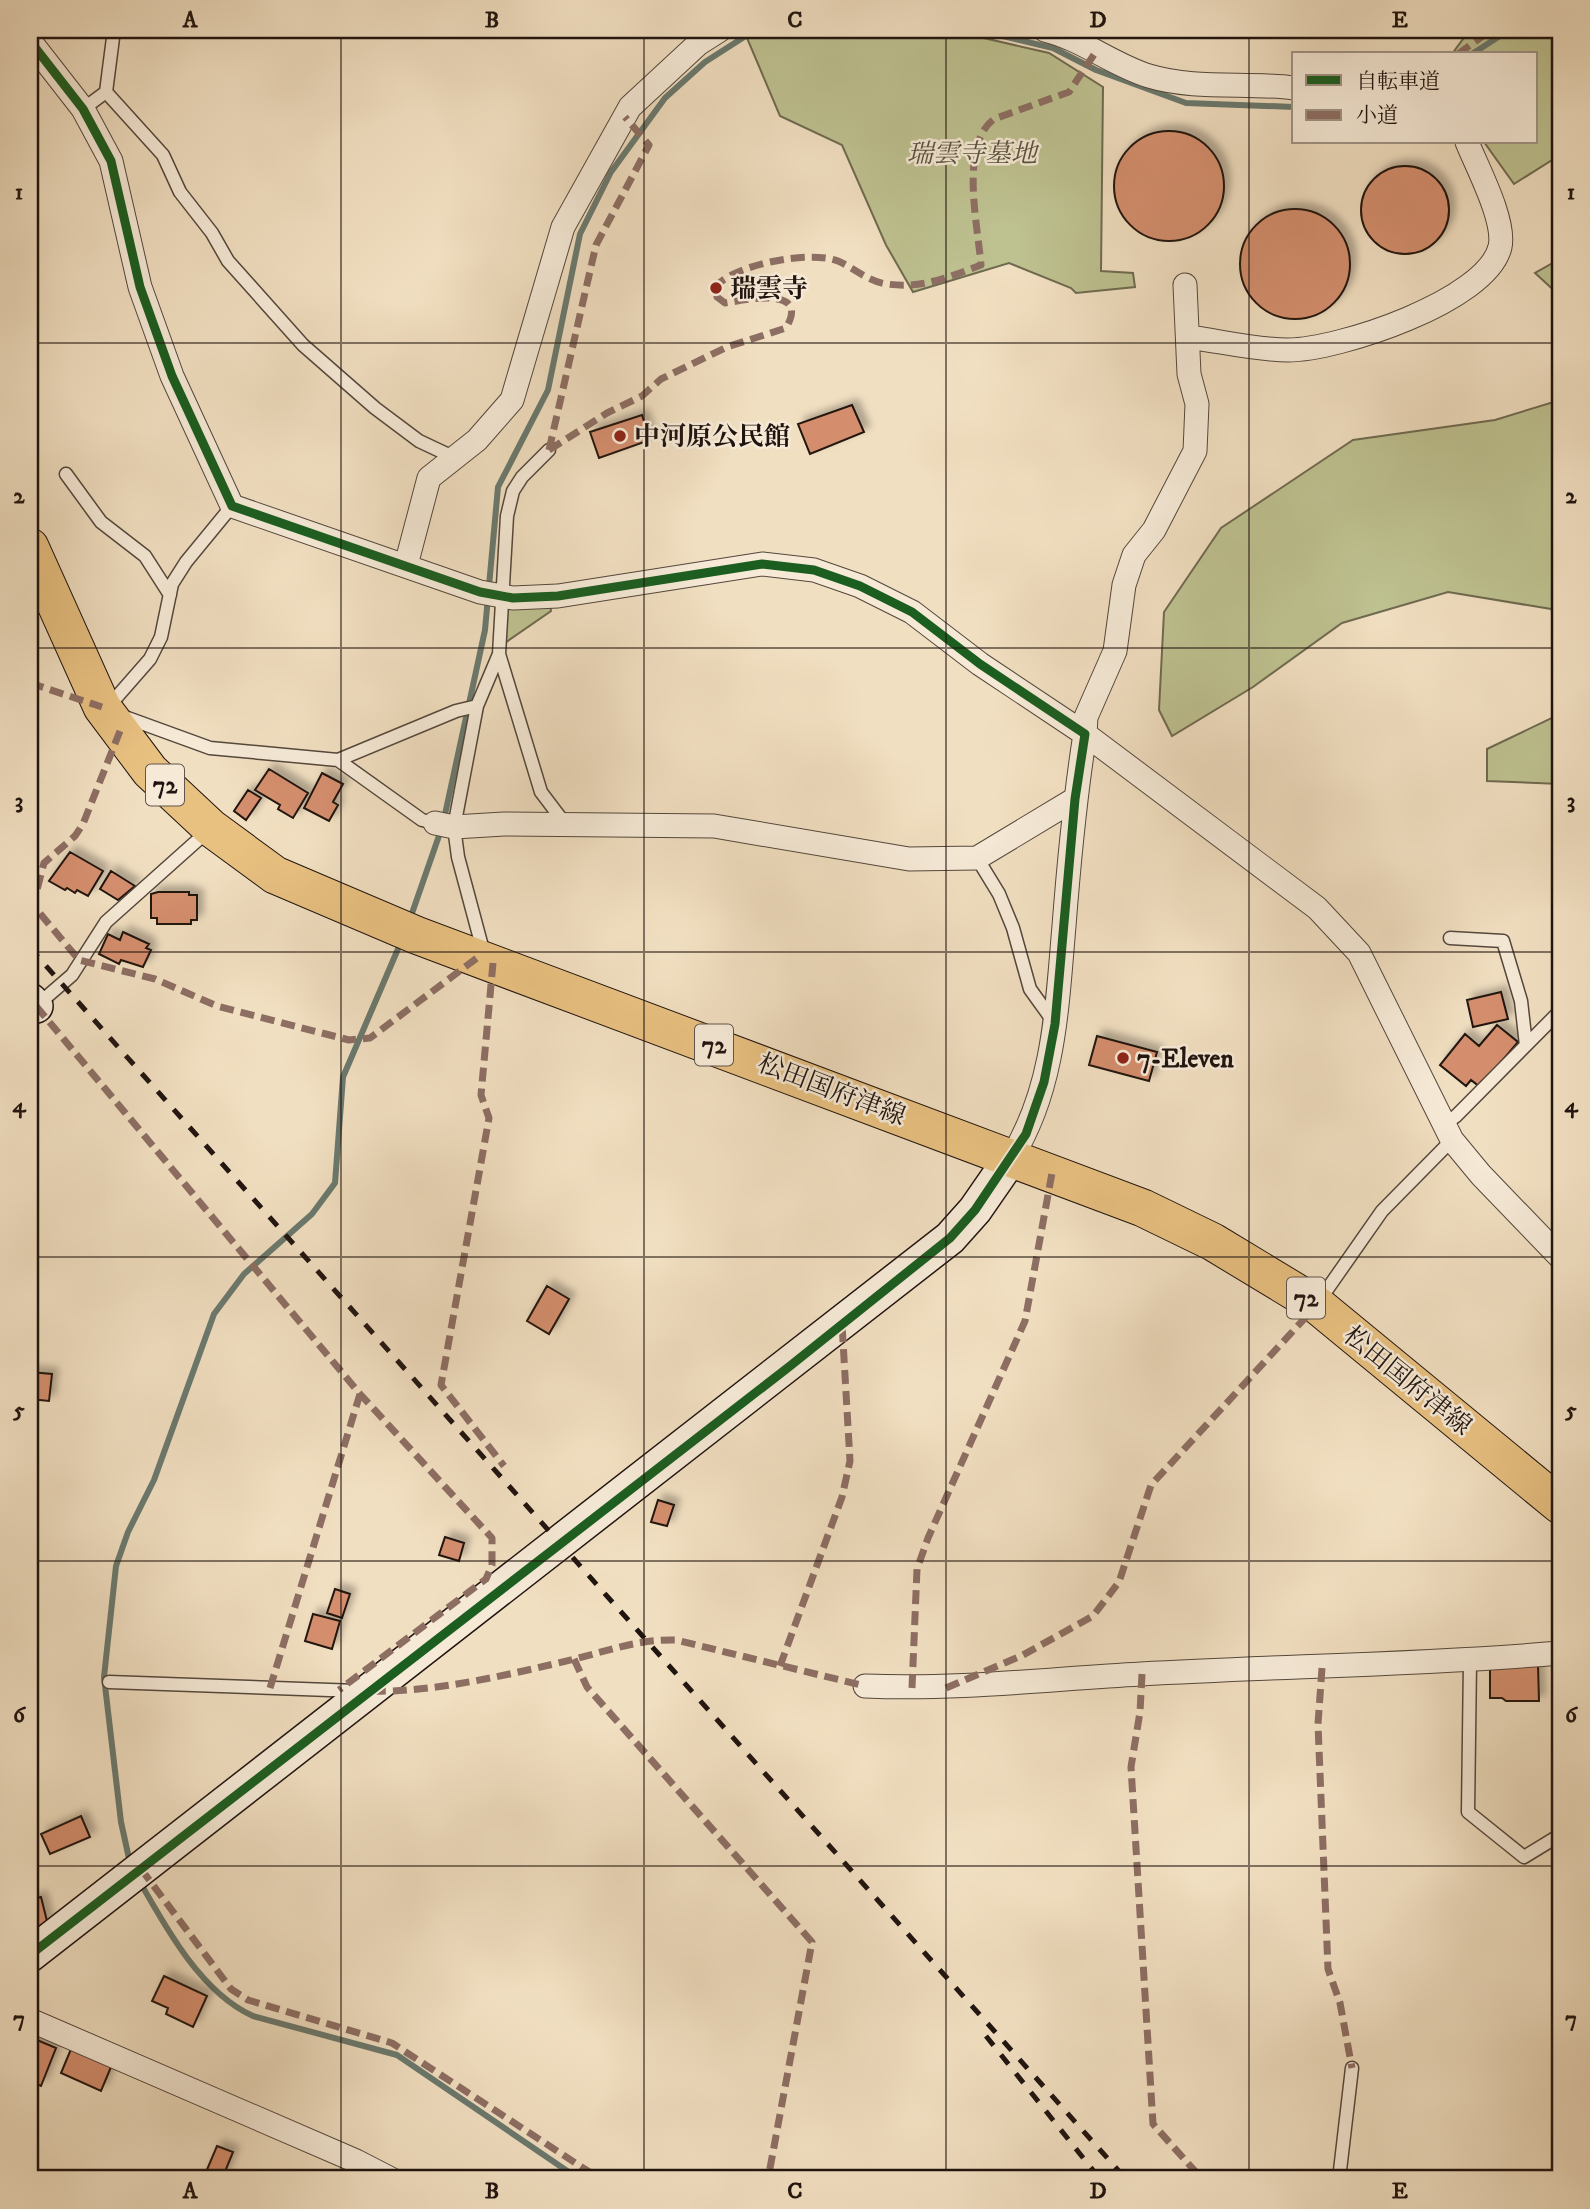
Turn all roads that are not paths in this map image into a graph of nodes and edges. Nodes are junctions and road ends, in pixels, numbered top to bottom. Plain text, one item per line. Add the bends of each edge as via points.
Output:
1 (114, 30) edge
2 (720, 30) edge
3 (1045, 30) edge
4 (694, 37) edge
5 (30, 41) edge
6 (1292, 89) edge
7 (106, 92) junction
8 (83, 109) junction
9 (1468, 144) edge
10 (1185, 285) dead end
11 (1188, 337) junction
12 (549, 450) dead end
13 (453, 457) junction
14 (66, 474) dead end
15 (232, 506) junction
16 (30, 547) edge
17 (406, 565) junction
18 (170, 595) junction
19 (504, 597) junction
20 (499, 654) junction
21 (477, 706) junction
22 (104, 709) junction
23 (1085, 734) junction
24 (338, 760) junction
25 (1075, 799) junction
26 (566, 825) junction
27 (446, 826) junction
28 (211, 828) junction
29 (977, 858) junction
30 (1450, 938) dead end
31 (486, 961) junction
32 (32, 1007) edge
33 (1560, 1012) edge
34 (1055, 1024) junction
35 (1526, 1045) junction
36 (1447, 1132) junction
37 (1010, 1157) junction
38 (1560, 1257) edge
39 (1317, 1305) junction
40 (1560, 1505) edge
41 (1560, 1653) edge
42 (1470, 1661) junction
43 (109, 1682) dead end
44 (865, 1686) dead end
45 (367, 1691) junction
46 (1560, 1835) edge
47 (30, 1955) edge
48 (30, 2020) edge
49 (1352, 2068) dead end
50 (391, 2179) edge
51 (1339, 2179) edge

1 - 7 lane
2 - 4 street
3 - 6 street via 1066,35 1147,75
4 - 13 street via 630,107 563,227 512,400 494,425
5 - 8 street
7 - 8 lane
7 - 13 lane via 163,156 180,192 228,261 303,345 419,441
8 - 15 street via 111,161 139,287 163,351
9 - 11 street via 1502,229 1500,248 1486,269 1445,302 1405,321 1313,348 1288,350
10 - 11 street
11 - 23 street via 1189,374 1197,404 1195,451 1154,530 1134,555 1115,651 1086,717
12 - 19 lane via 513,491 507,516
13 - 17 street via 429,478
14 - 18 lane via 101,522 145,556
15 - 17 street
15 - 18 lane via 186,562
16 - 22 main road, 松田国府津線 / 72
17 - 19 street
18 - 22 lane via 161,637 150,659
19 - 20 lane
19 - 23 street via 606,590 762,564 814,570 912,612
20 - 21 lane
20 - 26 lane via 541,792
21 - 24 lane
21 - 27 lane
22 - 24 lane via 210,748
22 - 28 main road, 松田国府津線 / 72 via 150,771
23 - 25 street
23 - 36 street via 1317,908 1359,953
24 - 27 lane via 422,820
25 - 29 street
25 - 34 street
26 - 27 street
26 - 29 street via 714,826 909,859
27 - 31 lane
28 - 31 main road, 松田国府津線 / 72 via 275,875
28 - 32 lane via 106,922 72,975
29 - 34 lane via 1013,928 1030,989
30 - 35 lane via 1503,942 1521,1001
31 - 37 main road, 松田国府津線 / 72
33 - 35 lane
34 - 37 street via 1044,1082 1026,1134
35 - 36 lane
36 - 38 street via 1481,1175
36 - 39 lane via 1382,1211
37 - 39 main road, 松田国府津線 / 72 via 1166,1219
37 - 45 street via 950,1238
39 - 40 main road, 松田国府津線 / 72
41 - 42 street
42 - 44 street via 1142,1674 946,1688
42 - 46 lane via 1468,1812 1524,1857
43 - 45 lane
45 - 47 street
48 - 50 street
49 - 51 lane

